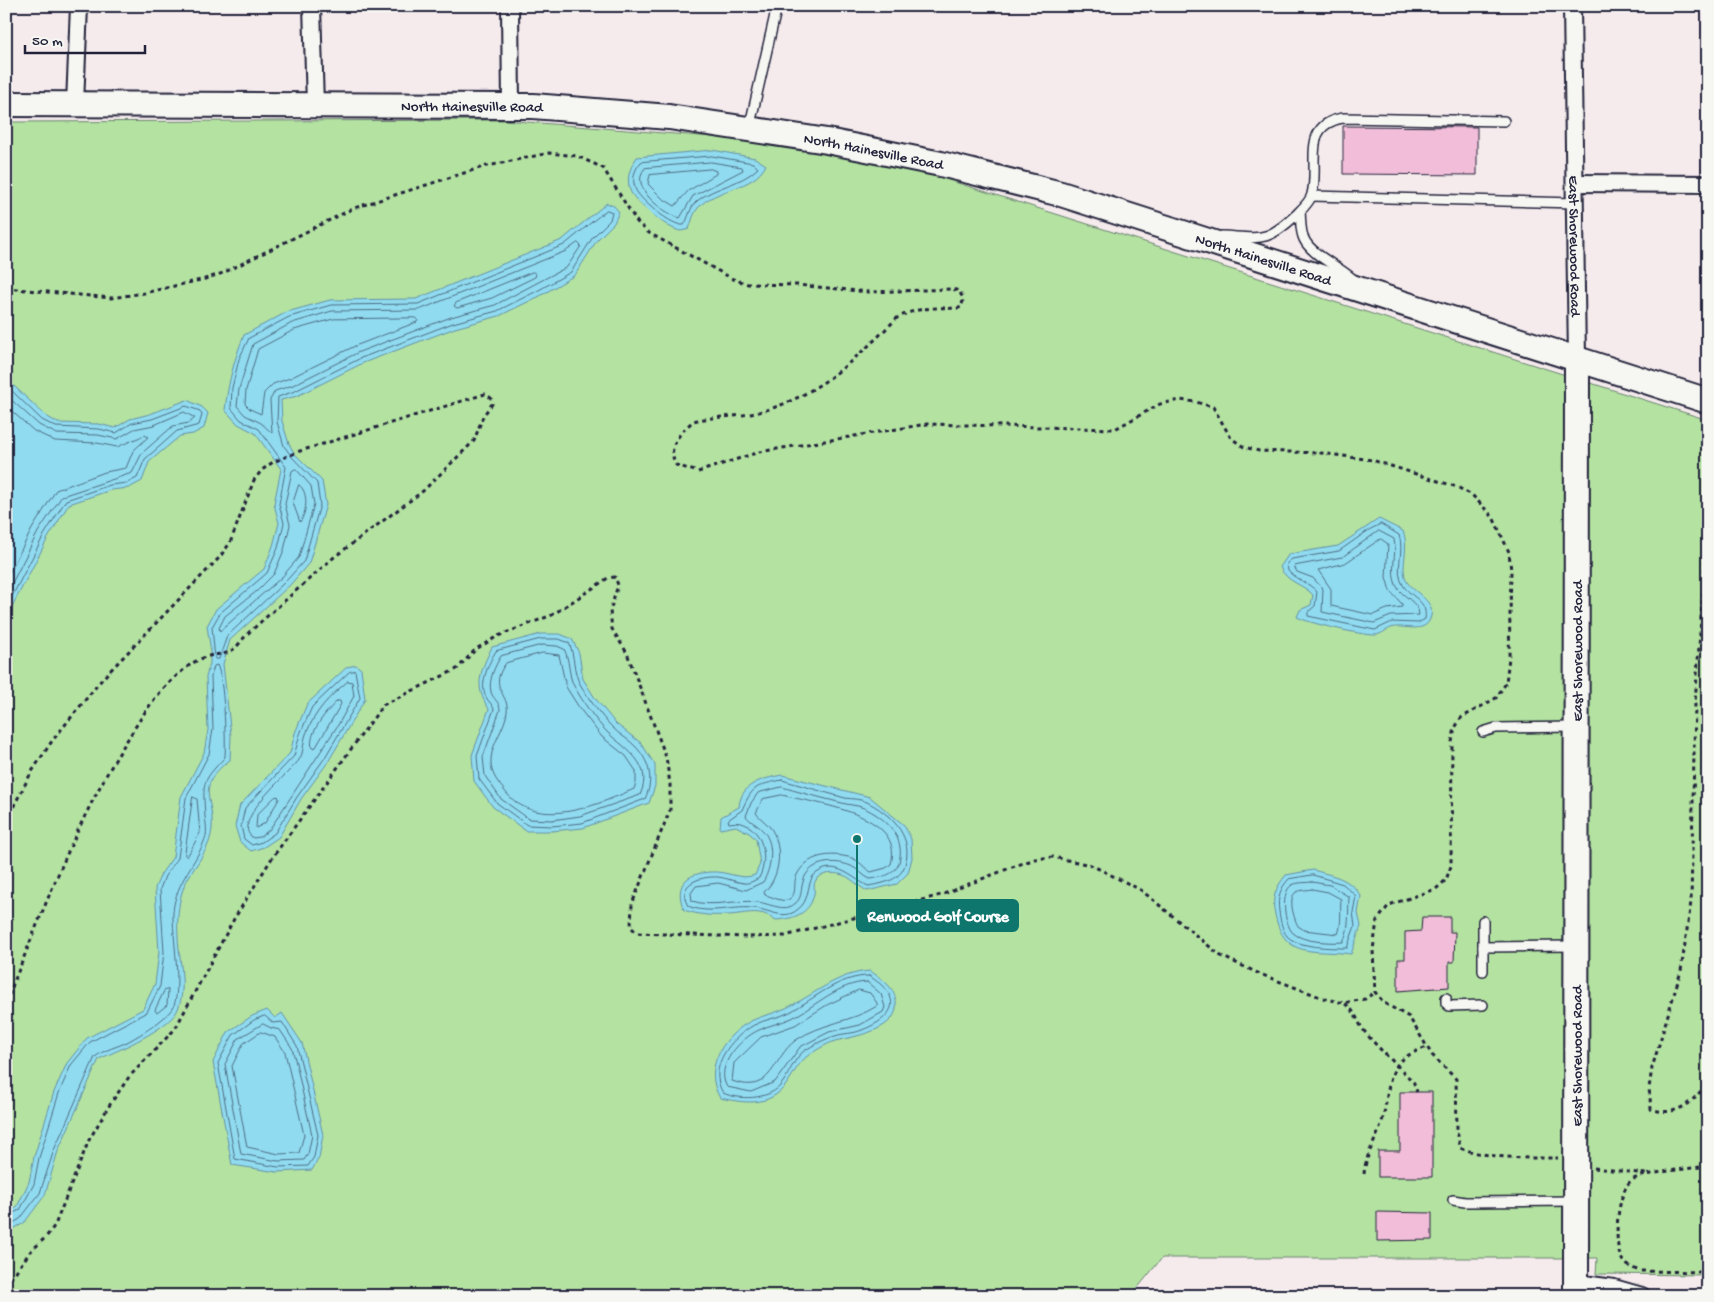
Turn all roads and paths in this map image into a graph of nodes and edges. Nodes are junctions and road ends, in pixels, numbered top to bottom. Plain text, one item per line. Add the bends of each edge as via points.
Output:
1 (79, 6) edge
2 (312, 6) edge
3 (510, 6) edge
4 (777, 6) edge
5 (1572, 6) edge
6 (6, 104) edge
7 (75, 104) junction
8 (315, 105) junction
9 (511, 106) junction
10 (1504, 121) dead end
11 (749, 130) junction
12 (1574, 183) junction
13 (1708, 184) edge
14 (1312, 196) junction
15 (1575, 203) junction
16 (1300, 212) junction
17 (1184, 234) junction
18 (6, 288) edge
19 (1366, 292) junction
20 (1578, 360) junction
21 (1708, 401) edge
22 (1708, 520) edge
23 (1577, 727) junction
24 (1483, 732) dead end
25 (6, 821) edge
26 (1708, 900) edge
27 (1483, 921) dead end
28 (1577, 946) junction
29 (1483, 947) junction
30 (1708, 957) edge
31 (1483, 971) dead end
32 (1375, 992) junction
33 (1446, 998) dead end
34 (1344, 1003) junction
35 (1483, 1006) dead end
36 (6, 1008) edge
37 (1427, 1047) junction
38 (1397, 1066) junction
39 (1708, 1082) edge
40 (1417, 1092) dead end
41 (1526, 1158) dead end
42 (1708, 1166) edge
43 (1364, 1174) dead end
44 (1453, 1200) dead end
45 (1577, 1201) junction
46 (1708, 1272) edge
47 (6, 1285) edge
48 (1576, 1291) edge
49 (1642, 1296) edge

1 - 7 street
2 - 8 street
3 - 9 street
4 - 11 lane
5 - 12 street, East Shorewood Road
6 - 7 main road, North Hainesville Road
7 - 8 main road, North Hainesville Road
8 - 9 main road, North Hainesville Road
9 - 11 main road, North Hainesville Road via 669,117
10 - 14 lane via 1343,118 1327,122 1315,142
11 - 17 main road, North Hainesville Road via 827,141 941,164 1061,194
12 - 13 street
12 - 15 street, East Shorewood Road
14 - 15 lane
14 - 16 lane
15 - 20 street, East Shorewood Road
16 - 17 lane via 1275,233 1260,238
16 - 19 lane via 1304,239 1311,248 1345,271
17 - 19 main road, North Hainesville Road
18 - 32 path via 111,298 205,279 354,208 428,183 549,153 577,156 603,168 637,222 649,233 733,279 748,284 869,292 952,289 959,291 963,298 962,307 956,309 909,311 827,382 788,402 751,414 693,420 674,441 672,458 676,465 698,472 759,452 928,424 1115,429 1160,404 1180,400 1212,407 1231,438 1244,447 1259,451 1348,455 1380,462 1472,494 1493,517 1509,552 1511,607 1506,683 1496,698 1462,718 1455,728 1452,742 1451,866 1446,880 1436,889 1389,905 1377,921 1373,950
19 - 20 main road, North Hainesville Road
20 - 21 main road, North Hainesville Road
20 - 23 main road, East Shorewood Road
22 - 39 path via 1695,703 1691,902 1681,971 1652,1068 1649,1088 1651,1109 1669,1113 1677,1111 1687,1106
23 - 24 lane via 1496,728
23 - 28 main road, East Shorewood Road
25 - 36 path via 52,741 103,678 219,558 230,542 254,480 262,470 300,451 474,396 485,394 491,398 492,404 483,416 474,441 423,491 326,564 252,629 230,653 196,661 159,694 103,778 48,899
26 - 30 path via 1703,933
27 - 29 lane
28 - 29 lane
28 - 45 main road, East Shorewood Road
29 - 31 lane
32 - 34 path via 1365,999
32 - 37 path via 1384,1003 1409,1018
33 - 35 lane via 1449,1006
34 - 38 path via 1352,1009 1362,1030
34 - 47 path via 1260,974 1221,956 1141,890 1091,864 1053,857 1035,859 941,895 786,936 637,933 631,927 632,904 670,810 670,784 666,757 627,653 612,628 610,611 618,585 615,577 608,578 552,615 498,636 476,649 457,669 383,704 272,858 175,1029 129,1077 109,1106 88,1140 54,1224
37 - 38 path via 1404,1058
37 - 41 path via 1456,1079 1460,1148 1477,1154
38 - 40 path via 1414,1083
38 - 43 path via 1383,1120 1365,1159
42 - 46 path via 1646,1174 1631,1180 1620,1197 1618,1249 1622,1260 1630,1267 1648,1271
44 - 45 lane
45 - 48 main road, East Shorewood Road
48 - 49 street via 1614,1288

